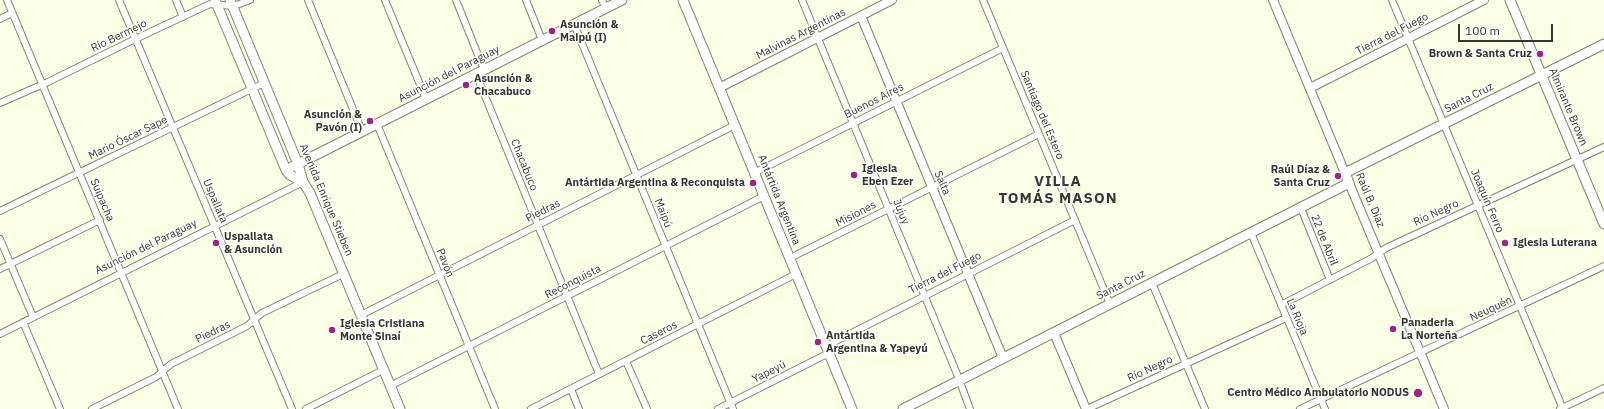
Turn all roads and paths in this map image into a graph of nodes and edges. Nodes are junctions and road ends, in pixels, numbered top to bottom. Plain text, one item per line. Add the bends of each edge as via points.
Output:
1 (7, 0) edge
2 (119, 0) edge
3 (176, 0) edge
4 (250, 0) edge
5 (308, 0) edge
6 (385, 0) edge
7 (456, 0) edge
8 (526, 0) edge
9 (622, 0) edge
10 (683, 0) edge
11 (802, 0) edge
12 (892, 0) edge
13 (983, 0) edge
14 (1273, 0) edge
15 (1392, 0) edge
16 (1484, 0) edge
17 (1510, 0) edge
18 (216, 2) edge
19 (231, 3) edge
20 (604, 4) edge
21 (12, 13) junction
22 (861, 16) junction
23 (183, 17) junction
24 (0, 18) edge
25 (574, 24) junction
26 (818, 38) junction
27 (1408, 38) junction
28 (136, 39) junction
29 (542, 40) junction
30 (1604, 44) edge
31 (1003, 48) junction
32 (480, 72) junction
33 (1542, 75) junction
34 (264, 83) junction
35 (43, 85) junction
36 (719, 88) junction
37 (1310, 88) junction
38 (252, 89) junction
39 (426, 99) junction
40 (896, 101) junction
41 (0, 103) edge
42 (853, 123) junction
43 (377, 124) junction
44 (1444, 124) junction
45 (735, 125) junction
46 (173, 127) junction
47 (362, 131) junction
48 (1039, 134) junction
49 (1604, 147) edge
50 (1577, 159) junction
51 (298, 164) junction
52 (286, 170) junction
53 (80, 173) junction
54 (754, 173) junction
55 (1346, 173) junction
56 (636, 175) junction
57 (303, 182) junction
58 (1349, 183) junction
59 (932, 187) junction
60 (764, 196) junction
61 (1478, 205) junction
62 (1300, 208) junction
63 (888, 209) junction
64 (0, 211) edge
65 (100, 220) junction
66 (1075, 220) junction
67 (1604, 224) edge
68 (538, 225) junction
69 (215, 227) junction
70 (1251, 233) junction
71 (0, 239) edge
72 (666, 246) junction
73 (1379, 253) junction
74 (790, 258) junction
75 (11, 264) junction
76 (1604, 266) edge
77 (0, 269) edge
78 (122, 273) junction
79 (343, 274) junction
80 (796, 274) junction
81 (968, 274) junction
82 (439, 275) junction
83 (1330, 280) junction
84 (1152, 283) junction
85 (567, 296) junction
86 (925, 296) junction
87 (1110, 304) junction
88 (1281, 305) junction
89 (1520, 306) junction
90 (360, 315) junction
91 (33, 317) junction
92 (1286, 318) junction
93 (254, 320) junction
94 (23, 322) junction
95 (698, 324) junction
96 (1054, 332) junction
97 (0, 334) edge
98 (469, 346) junction
99 (827, 350) junction
100 (1420, 353) junction
101 (1003, 358) junction
102 (626, 361) junction
103 (1186, 364) junction
104 (383, 370) junction
105 (162, 371) junction
106 (599, 374) junction
107 (959, 381) junction
108 (390, 386) junction
109 (1604, 388) edge
110 (571, 389) junction
111 (1321, 399) junction
112 (732, 406) edge
113 (60, 409) edge
114 (92, 409) edge
115 (178, 409) edge
116 (292, 409) edge
117 (306, 409) edge
118 (400, 409) edge
119 (495, 409) edge
120 (531, 409) edge
121 (579, 409) edge
122 (647, 409) edge
123 (718, 409) edge
124 (852, 409) edge
125 (903, 409) edge
126 (970, 409) edge
127 (1087, 409) edge
128 (1205, 409) edge
129 (1300, 409) edge
130 (1325, 409) edge
131 (1444, 409) edge
132 (1562, 409) edge

1 - 21 street, Suipacha
2 - 28 street, Uspallata
3 - 23 street
4 - 19 street, Río Bermejo
5 - 47 street
6 - 39 street
7 - 32 street, Chacabuco
8 - 29 street
9 - 20 main road, Asunción del Paraguay
10 - 36 main road, Antártida Argentina
11 - 26 street, Jujuy
12 - 22 street, Malvinas Argentinas
13 - 31 street, Santiago del Estero
14 - 37 street, Raúl B. Díaz
15 - 27 street, Joaquín Ferro
16 - 27 street, Tierra del Fuego
17 - 33 main road, Almirante Brown
18 - 19 street, Río Bermejo
18 - 23 street, Río Bermejo
18 - 38 main road
19 - 34 main road, Avenida Enrique Stieben
20 - 25 main road, Asunción del Paraguay
21 - 24 street
21 - 35 street, Suipacha
22 - 26 street, Malvinas Argentinas
22 - 40 street, Salta
23 - 28 street, Río Bermejo
25 - 29 main road, Asunción del Paraguay
25 - 56 street, Maipú
26 - 36 street, Malvinas Argentinas
26 - 42 street, Jujuy
27 - 37 street, Tierra del Fuego
27 - 44 street, Joaquín Ferro
28 - 35 street, Río Bermejo
28 - 46 street, Uspallata
29 - 32 main road, Asunción del Paraguay
30 - 33 main road, Santa Cruz
31 - 40 street, Buenos Aires
31 - 48 street, Santiago del Estero
32 - 39 main road, Asunción del Paraguay
32 - 68 street, Chacabuco
33 - 44 main road, Santa Cruz
33 - 50 main road, Almirante Brown
34 - 38 street, Mario Óscar Sape
34 - 51 main road, Avenida Enrique Stieben
35 - 41 street, Río Bermejo
35 - 53 street, Suipacha
36 - 45 main road, Antártida Argentina
37 - 55 street, Raúl B. Díaz
38 - 46 street, Mario Óscar Sape
38 - 52 main road
39 - 43 main road, Asunción del Paraguay
40 - 42 street, Buenos Aires
40 - 59 street, Salta
42 - 54 street, Buenos Aires
42 - 63 street, Jujuy
43 - 47 main road, Asunción del Paraguay
43 - 82 street, Pavón
44 - 55 main road, Santa Cruz
44 - 61 street, Joaquín Ferro
45 - 54 main road, Antártida Argentina
45 - 56 street, Piedras
46 - 53 street, Mario Óscar Sape
46 - 69 street, Uspallata
47 - 51 main road, Asunción del Paraguay
48 - 59 street, Misiones
48 - 66 street, Santiago del Estero
49 - 50 street, Río Negro
50 - 61 street, Río Negro
50 - 67 main road, Almirante Brown
51 - 52 main road, Asunción del Paraguay
51 - 57 main road, Avenida Enrique Stieben
52 - 57 main road
53 - 64 street, Mario Óscar Sape
53 - 65 street, Suipacha
54 - 60 main road, Antártida Argentina
55 - 58 main road, Raúl B. Díaz
56 - 68 street, Piedras
56 - 72 street, Maipú
57 - 69 street, Asunción del Paraguay
57 - 79 main road, Avenida Enrique Stieben via 310,193
58 - 62 main road, Santa Cruz
58 - 73 street, Raúl B. Díaz
59 - 63 street, Misiones
59 - 81 street, Salta
60 - 72 street, Reconquista
60 - 74 main road, Antártida Argentina
61 - 73 street, Río Negro
61 - 89 street, Joaquín Ferro
62 - 70 main road, Santa Cruz
62 - 83 street, 22 de Abril
63 - 74 street, Misiones
63 - 86 street, Jujuy
65 - 75 street
65 - 78 street, Suipacha
66 - 81 street, Tierra del Fuego
66 - 87 street, Santiago del Estero
68 - 82 street, Piedras
68 - 85 street, Chacabuco
69 - 78 street, Asunción del Paraguay
69 - 93 street, Uspallata
70 - 84 main road, Santa Cruz
70 - 88 street, La Rioja
71 - 75 street
72 - 85 street, Reconquista
72 - 95 street, Maipú
73 - 83 street, Río Negro
73 - 100 street, Raúl B. Díaz
74 - 80 main road, Antártida Argentina
75 - 77 street
75 - 91 street
76 - 89 street, Neuquén
78 - 91 street, Asunción del Paraguay
78 - 105 street, Suipacha
79 - 90 main road, Avenida Enrique Stieben
79 - 93 street, Piedras via 262,313
80 - 95 street, Caseros
80 - 99 main road, Antártida Argentina
81 - 86 street, Tierra del Fuego
81 - 101 street, Salta
82 - 90 street, Piedras
82 - 98 street, Pavón
83 - 88 street, Río Negro
84 - 87 main road, Santa Cruz
84 - 103 street
85 - 98 street, Reconquista
85 - 106 street, Chacabuco
86 - 99 street, Tierra del Fuego
86 - 107 street, Jujuy
87 - 96 main road, Santa Cruz
88 - 92 street, La Rioja
89 - 100 street, Neuquén
89 - 132 street, Joaquín Ferro
90 - 104 main road, Avenida Enrique Stieben
91 - 94 street, Asunción del Paraguay
92 - 103 street, Río Negro
92 - 111 street, La Rioja
93 - 105 street, Piedras via 247,326 170,364
93 - 116 street, Uspallata
94 - 97 street, Asunción del Paraguay
94 - 113 street
95 - 102 street, Caseros
95 - 112 street, Maipú
96 - 101 main road, Santa Cruz
96 - 127 street
98 - 108 street, Reconquista
98 - 119 street, Pavón
99 - 112 street, Yapeyú
99 - 124 main road, Antártida Argentina
100 - 111 street, Neuquén
100 - 131 street, Raúl B. Díaz
101 - 107 main road, Santa Cruz
102 - 106 street, Caseros
102 - 122 street
103 - 127 street, Río Negro
103 - 128 street
104 - 108 main road, Avenida Enrique Stieben
104 - 117 street
105 - 114 street, Piedras via 154,378
105 - 115 street, Suipacha
106 - 110 street, Caseros
107 - 125 main road, Santa Cruz
107 - 126 street, Jujuy
108 - 118 main road, Avenida Enrique Stieben
109 - 132 street
110 - 120 street, Caseros
110 - 121 street
111 - 129 street, Neuquén
111 - 130 street, La Rioja
112 - 123 street, Yapeyú

